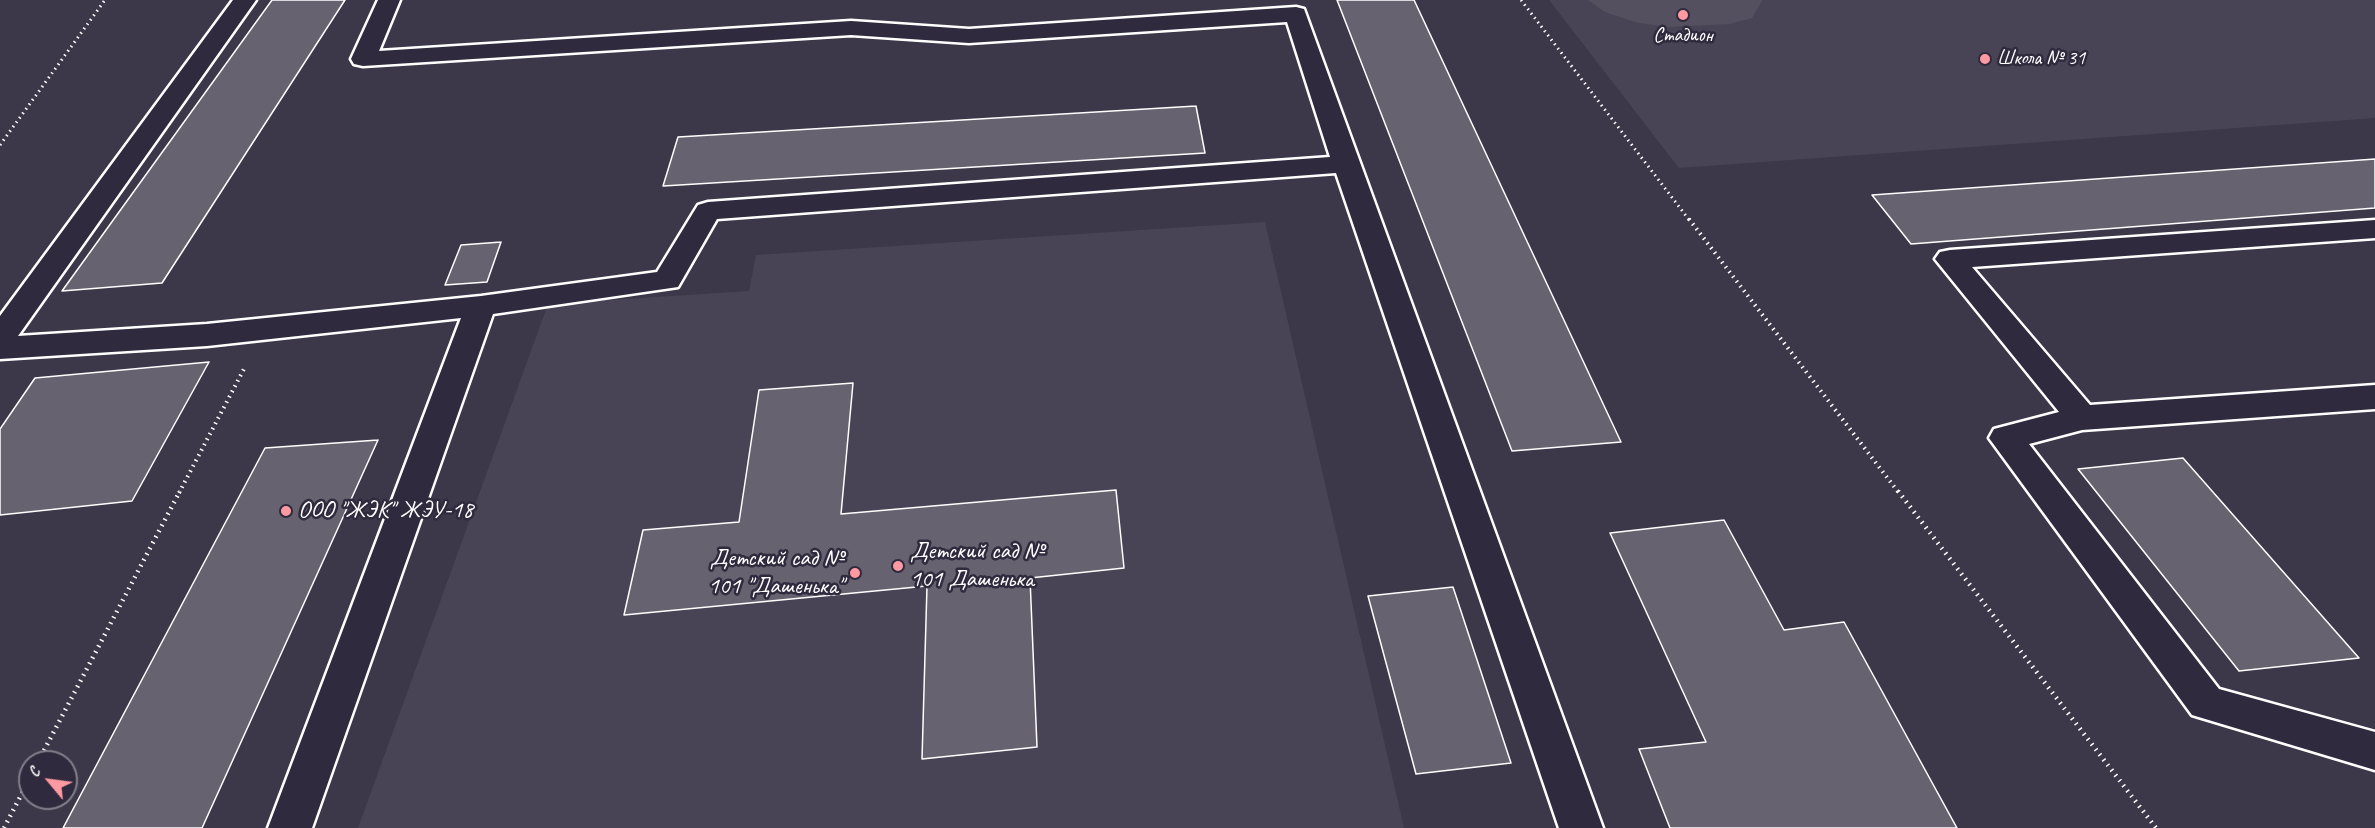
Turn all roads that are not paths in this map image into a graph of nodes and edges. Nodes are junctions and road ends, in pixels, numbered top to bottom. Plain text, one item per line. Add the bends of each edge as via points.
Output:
1 (245, 0) edge
2 (389, 0) edge
3 (1346, 164) junction
4 (2375, 229) edge
5 (481, 306) junction
6 (0, 338) edge
7 (0, 348) edge
8 (2375, 396) edge
9 (2082, 418) junction
10 (2375, 751) edge
11 (290, 828) edge
12 (1581, 828) edge

1 - 6 lane
2 - 3 lane via 363,59 851,28 969,36 1296,14
3 - 5 lane via 708,211 667,280
3 - 12 lane
4 - 9 lane via 1950,259
5 - 7 lane via 207,335
5 - 11 lane
8 - 9 lane
9 - 10 lane via 2006,438 2206,703

